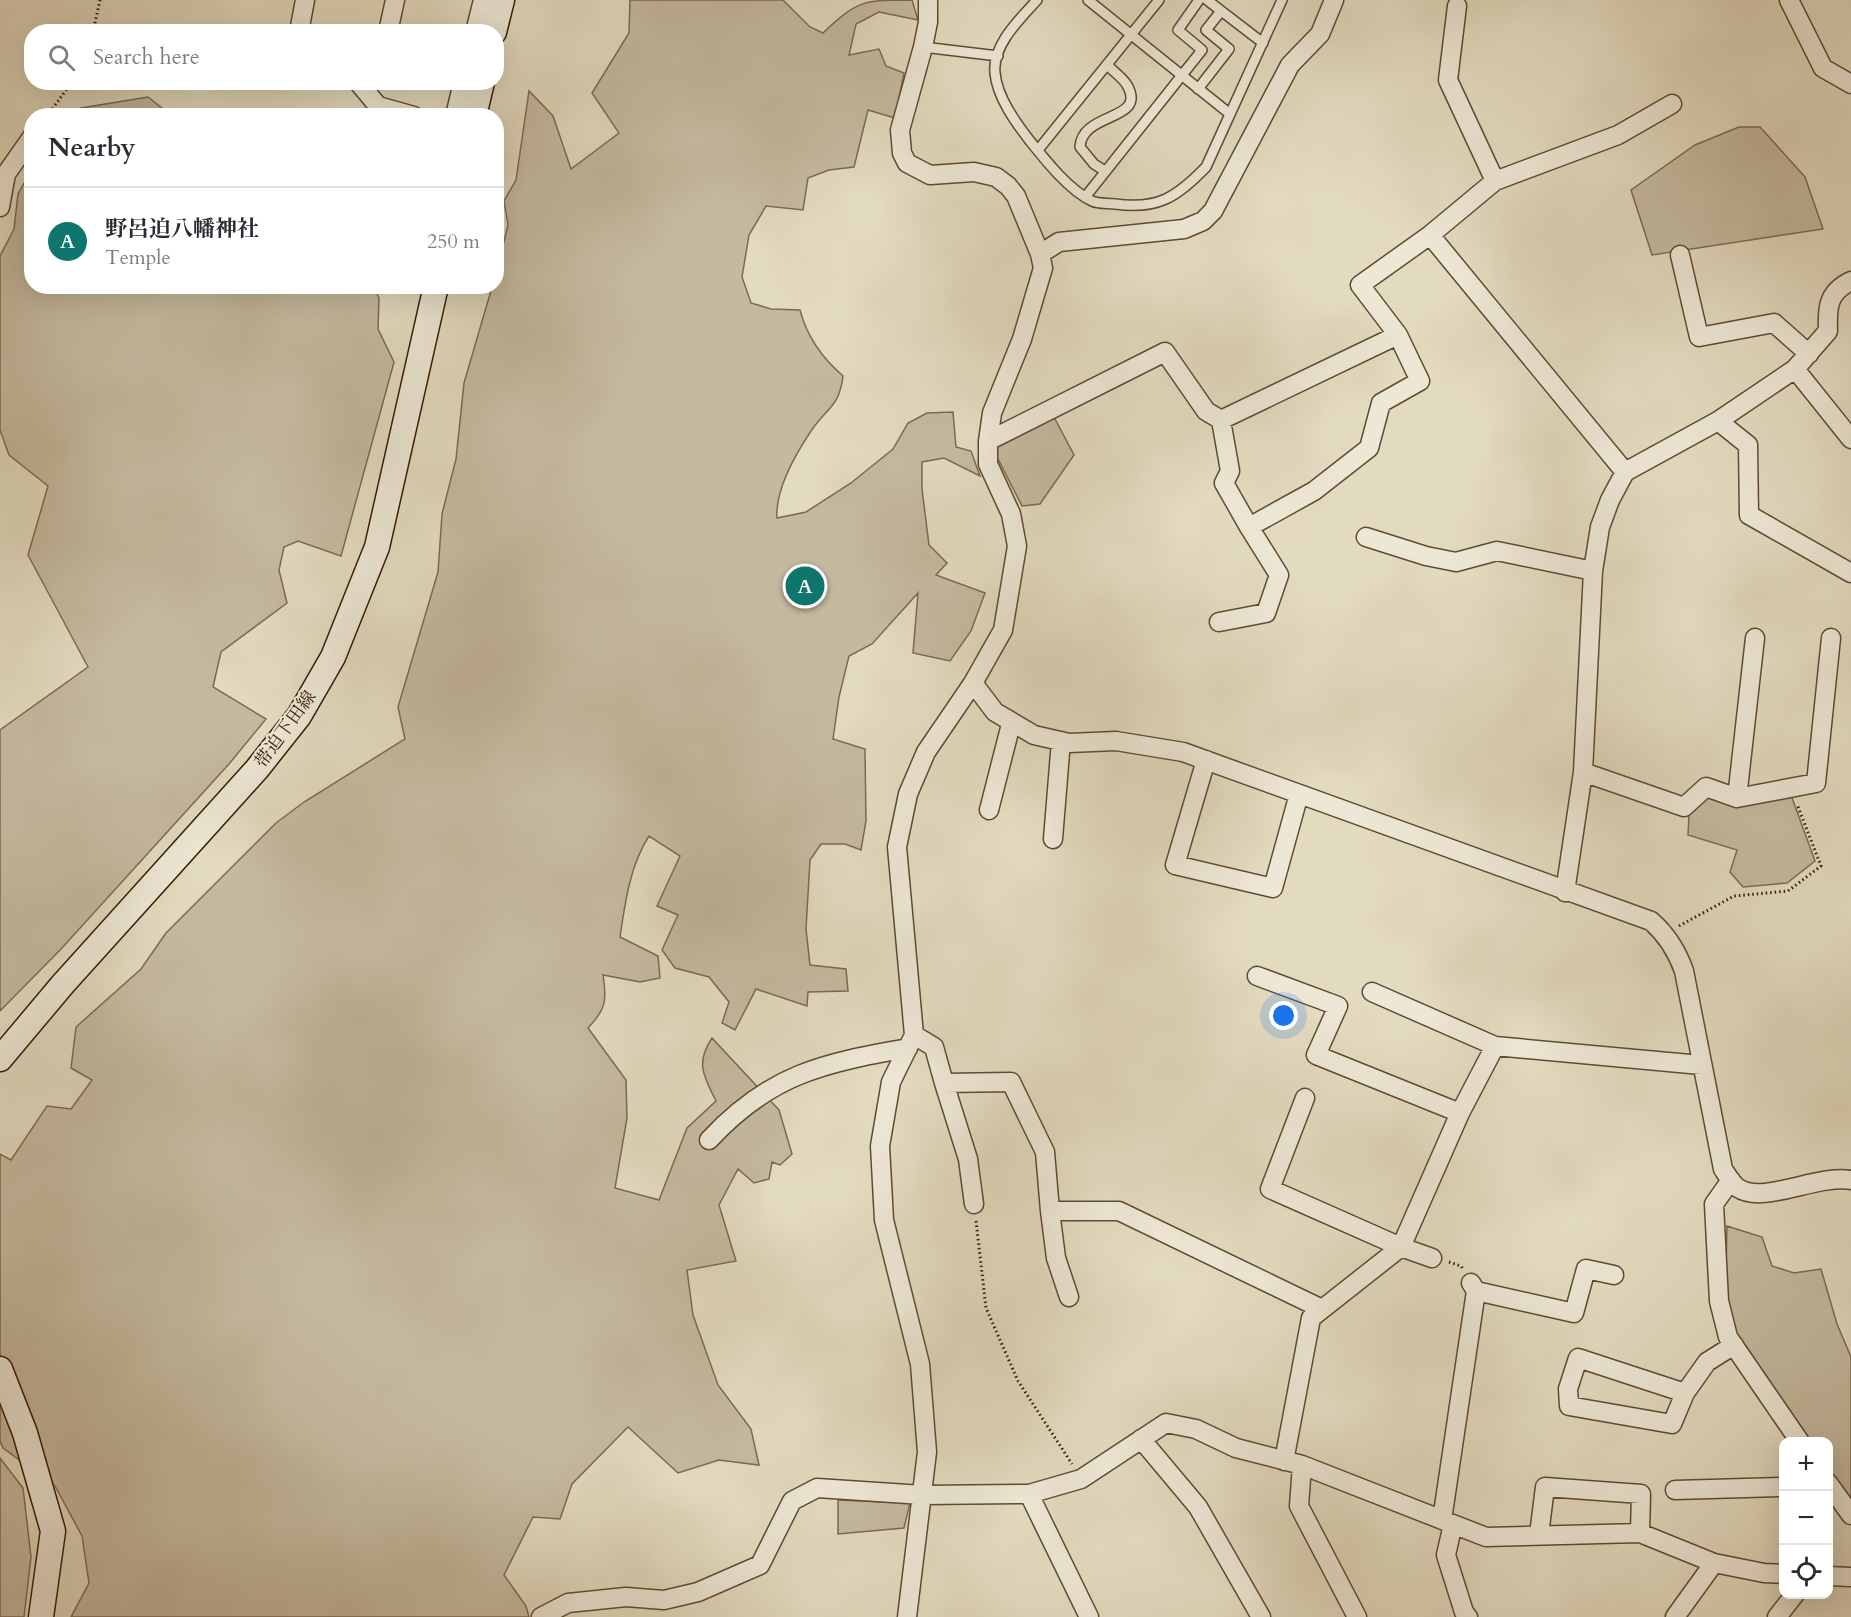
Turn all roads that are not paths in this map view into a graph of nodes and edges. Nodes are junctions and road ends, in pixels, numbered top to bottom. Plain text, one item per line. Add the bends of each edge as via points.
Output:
1 (305, 0) edge
2 (394, 0) edge
3 (483, 0) edge
4 (502, 0) edge
5 (928, 0) edge
6 (1037, 0) edge
7 (1088, 0) edge
8 (1145, 0) edge
9 (1159, 0) edge
10 (1199, 0) edge
11 (1207, 0) edge
12 (1282, 0) edge
13 (1334, 0) edge
14 (1789, 0) edge
15 (1457, 6) dead end
16 (1152, 9) junction
17 (1221, 11) junction
18 (300, 24) edge
19 (390, 24) edge
20 (477, 24) edge
21 (497, 24) edge
22 (1131, 34) junction
23 (1263, 43) junction
24 (923, 47) junction
25 (998, 56) junction
26 (1107, 65) junction
27 (1182, 75) junction
28 (1851, 84) edge
29 (1198, 89) junction
30 (375, 90) edge
31 (461, 90) edge
32 (480, 90) edge
33 (1672, 104) dead end
34 (385, 108) edge
35 (456, 108) edge
36 (476, 108) edge
37 (1230, 114) junction
38 (24, 148) edge
39 (1038, 150) junction
40 (1105, 171) junction
41 (1495, 181) junction
42 (1086, 196) junction
43 (0, 207) edge
44 (1430, 235) junction
45 (1040, 254) junction
46 (1680, 255) dead end
47 (1851, 281) edge
48 (434, 294) edge
49 (1398, 335) junction
50 (1809, 354) junction
51 (1795, 369) junction
52 (1221, 420) junction
53 (1718, 421) junction
54 (1851, 439) edge
55 (988, 441) junction
56 (1625, 472) junction
57 (1250, 527) junction
58 (1366, 537) dead end
59 (1593, 571) junction
60 (1851, 573) edge
61 (1219, 622) dead end
62 (1755, 638) dead end
63 (1831, 638) dead end
64 (973, 683) junction
65 (1011, 724) junction
66 (1061, 741) junction
67 (1206, 760) junction
68 (1582, 772) junction
69 (1299, 794) junction
70 (1737, 798) junction
71 (989, 810) dead end
72 (1053, 839) dead end
73 (1565, 892) junction
74 (1257, 976) dead end
75 (1372, 992) dead end
76 (911, 1042) junction
77 (1495, 1046) junction
78 (0, 1059) edge
79 (1701, 1065) junction
80 (944, 1083) junction
81 (1305, 1098) dead end
82 (1460, 1113) junction
83 (709, 1140) dead end
84 (1731, 1180) junction
85 (1851, 1180) edge
86 (974, 1204) road end
87 (1050, 1211) junction
88 (1401, 1248) junction
89 (1432, 1258) road end
90 (1614, 1275) dead end
91 (1069, 1297) dead end
92 (1320, 1308) junction
93 (1734, 1345) junction
94 (0, 1369) edge
95 (1685, 1393) junction
96 (1797, 1437) edge
97 (1141, 1439) junction
98 (1284, 1461) junction
99 (1302, 1465) junction
100 (1779, 1487) edge
101 (1675, 1490) dead end
102 (1833, 1490) edge
103 (1029, 1494) junction
104 (923, 1495) junction
105 (1851, 1515) edge
106 (1447, 1522) junction
107 (1640, 1533) junction
108 (1539, 1535) junction
109 (1714, 1563) junction
110 (1779, 1574) edge
111 (1833, 1576) edge
112 (1851, 1577) edge
113 (1791, 1599) edge
114 (41, 1617) edge
115 (541, 1617) edge
116 (907, 1617) edge
117 (1089, 1617) edge
118 (1261, 1617) edge
119 (1357, 1617) edge
120 (1468, 1617) edge
121 (1675, 1617) edge
122 (1777, 1617) edge

1 - 18 street
2 - 19 street
3 - 20 street
4 - 21 main road
5 - 24 street
6 - 25 lane via 1016,24
7 - 22 lane
8 - 16 lane
9 - 16 lane
10 - 27 lane via 1179,30 1202,50
11 - 17 lane
12 - 23 lane
13 - 45 street via 1320,34 1290,65 1213,211 1203,221 1184,229 1059,242
14 - 28 street via 1823,68
15 - 41 street via 1448,80
16 - 22 lane
17 - 23 lane
17 - 29 lane via 1206,30 1229,49
22 - 26 lane
22 - 27 lane
23 - 37 lane
24 - 25 lane
24 - 45 street via 900,130 907,163 930,175 975,172 996,177 1016,196
25 - 39 lane via 994,72 1010,115
26 - 39 lane
26 - 40 lane via 1127,85 1131,99 1120,114 1090,126 1081,137 1080,147
27 - 29 lane
27 - 40 lane
29 - 37 lane
30 - 34 street via 378,106
31 - 35 street
32 - 36 main road
33 - 41 street via 1618,135
37 - 42 lane via 1206,167 1169,200 1142,207 1093,201
38 - 43 street via 6,174
39 - 42 lane
40 - 42 lane
41 - 44 street
44 - 49 street via 1360,285
44 - 56 street
45 - 55 street via 1043,268 1036,297 992,412
46 - 50 street via 1699,337 1774,323
47 - 50 street via 1839,287 1827,302 1828,331
48 - 78 main road, 帯迫下田線 via 377,547 333,657 305,706 257,770
49 - 52 street
49 - 57 street via 1420,381 1381,403 1369,448 1314,491
50 - 51 street
51 - 53 street
51 - 54 street
52 - 55 street via 1206,411 1165,352
52 - 57 street via 1230,471 1224,483
53 - 56 street
53 - 60 street via 1748,445 1749,515
55 - 64 street via 988,464 1011,514 1017,546 1003,630
56 - 59 street via 1600,527
57 - 61 street via 1279,575 1266,613
58 - 59 street via 1456,562 1497,551
59 - 68 street
62 - 70 street
63 - 70 street via 1816,783
64 - 65 street via 994,712
64 - 76 street via 926,752 908,794 897,847
65 - 66 street via 1034,735
65 - 71 street
66 - 67 street via 1116,741 1183,752
66 - 72 street
67 - 69 street
67 - 69 street via 1175,865 1273,888
68 - 70 street via 1684,807 1706,787
68 - 73 street
69 - 73 street
73 - 79 street via 1651,921 1665,933 1684,971
74 - 82 street via 1338,1006 1316,1055
75 - 77 street
76 - 80 street via 934,1047
76 - 83 street via 802,1071 732,1114
76 - 104 street via 891,1082 880,1146 884,1221 920,1364 927,1452
77 - 79 street
77 - 82 street
79 - 84 street via 1723,1169
80 - 86 street via 968,1159
80 - 87 street via 1011,1082 1045,1152
81 - 88 street via 1270,1189
82 - 88 street
84 - 85 street via 1737,1188 1753,1194 1833,1177
84 - 93 street via 1714,1204 1719,1301 1728,1338
87 - 91 street via 1056,1258
87 - 92 street via 1119,1211
88 - 89 street
88 - 92 street
90 - 106 street via 1586,1269 1574,1313 1473,1286
92 - 98 street via 1311,1317
93 - 95 street via 1707,1362
93 - 96 street
94 - 114 main road via 25,1433 53,1531
95 - 95 street via 1578,1358 1568,1389 1569,1406 1672,1424
97 - 98 street via 1166,1423 1196,1429 1236,1448
97 - 103 street via 1081,1479
97 - 118 street via 1198,1507
98 - 99 street
99 - 106 street
99 - 119 street via 1299,1506
100 - 101 street
102 - 105 street
103 - 104 street
103 - 117 street
104 - 115 street via 817,1488 792,1501 760,1565 698,1592 664,1600 626,1597 568,1603
104 - 116 street
106 - 108 street via 1486,1538
106 - 120 street via 1446,1555
107 - 108 street
107 - 108 street via 1641,1494 1545,1486
107 - 109 street
109 - 110 street
109 - 121 street
111 - 112 street
113 - 122 street

